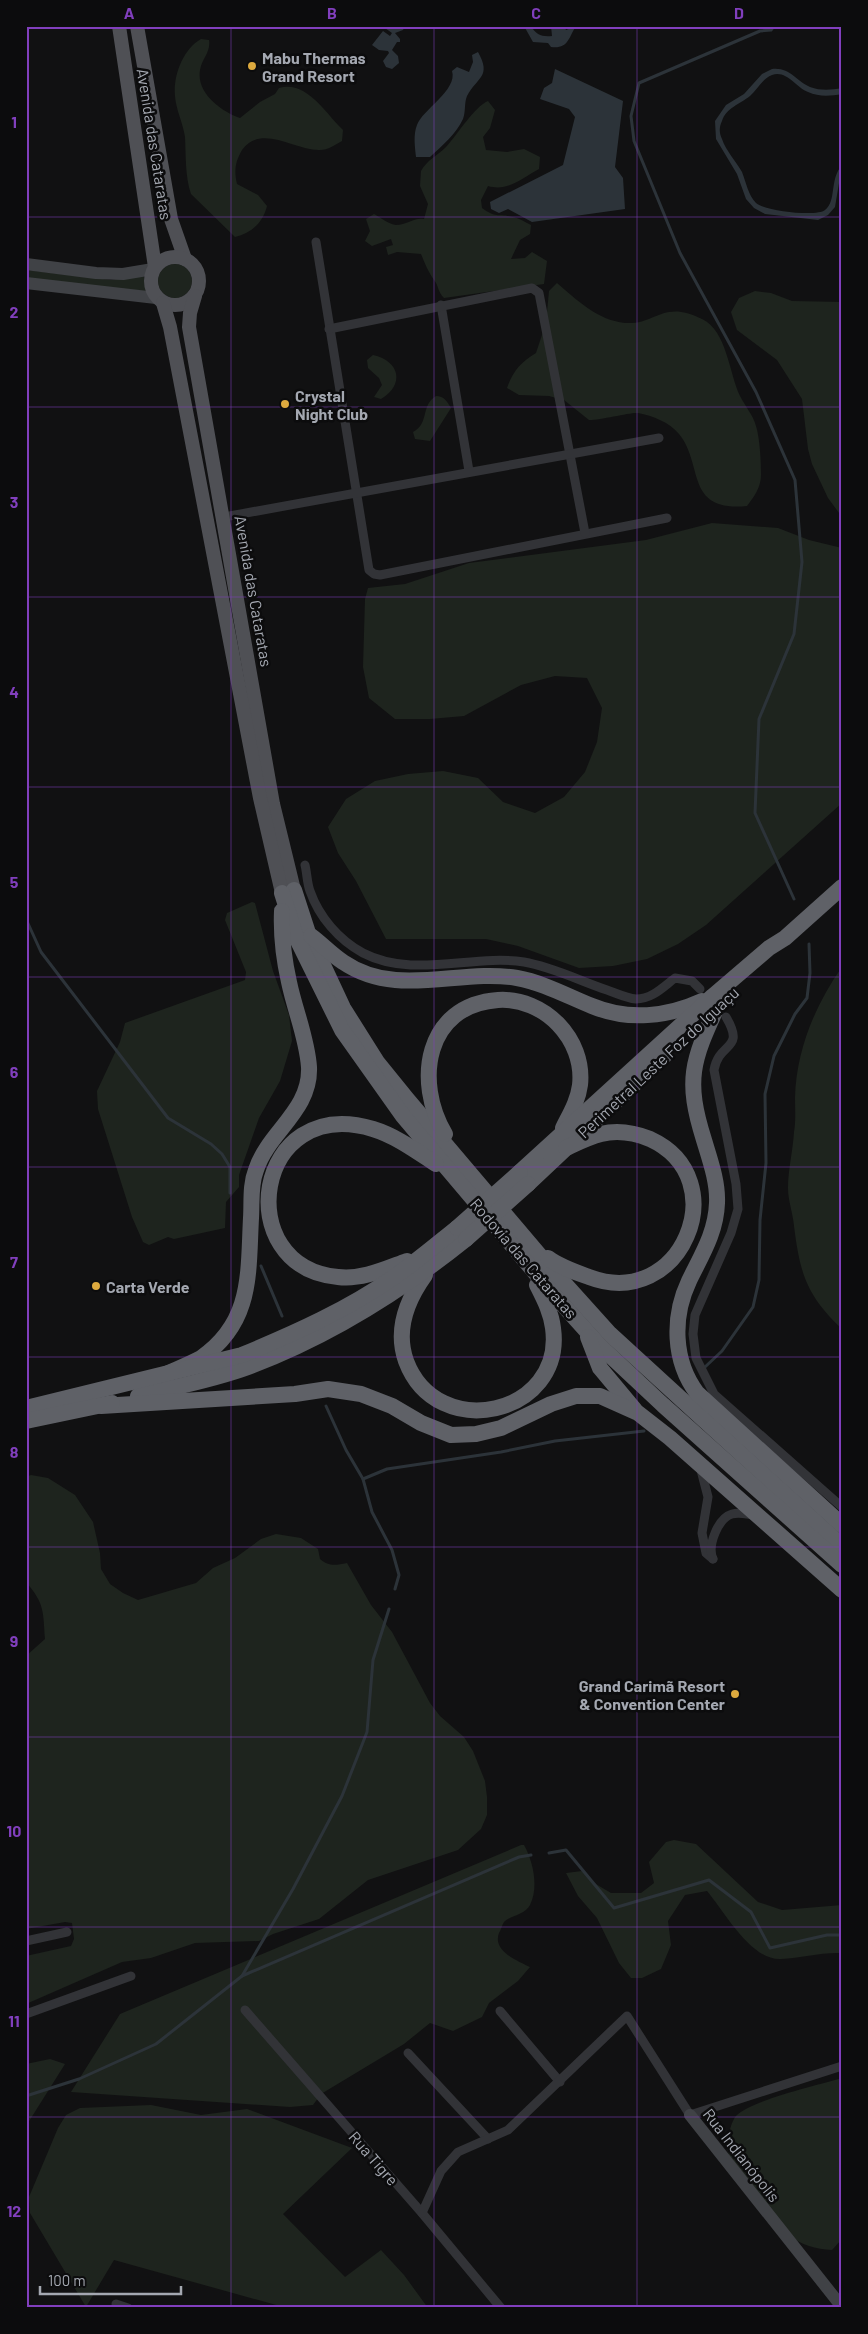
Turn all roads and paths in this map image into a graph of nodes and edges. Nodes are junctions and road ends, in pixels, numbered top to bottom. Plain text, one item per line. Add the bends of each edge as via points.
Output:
1 (119, 26) edge
2 (137, 26) edge
3 (316, 242) dead end
4 (185, 259) junction
5 (26, 264) edge
6 (154, 268) junction
7 (26, 283) edge
8 (195, 296) junction
9 (160, 301) junction
10 (441, 305) junction
11 (329, 329) junction
12 (659, 438) dead end
13 (570, 453) junction
14 (470, 471) junction
15 (357, 493) junction
16 (224, 517) junction
17 (667, 518) dead end
18 (585, 533) junction
19 (305, 865) dead end
20 (842, 888) edge
21 (288, 892) junction
22 (308, 933) junction
23 (714, 1002) junction
24 (561, 1143) junction
25 (452, 1174) junction
26 (472, 1176) junction
27 (525, 1239) junction
28 (432, 1257) junction
29 (525, 1261) junction
30 (584, 1328) junction
31 (166, 1374) junction
32 (101, 1406) junction
33 (26, 1408) edge
34 (638, 1414) junction
35 (26, 1421) edge
36 (694, 1459) junction
37 (842, 1507) edge
38 (759, 1516) junction
39 (842, 1525) edge
40 (842, 1546) edge
41 (842, 1565) edge
42 (842, 1590) edge
43 (67, 1932) dead end
44 (26, 1941) edge
45 (131, 1976) dead end
46 (245, 2010) dead end
47 (500, 2011) dead end
48 (26, 2014) edge
49 (408, 2053) dead end
50 (842, 2066) edge
51 (560, 2082) junction
52 (690, 2115) junction
53 (488, 2140) junction
54 (422, 2212) junction
55 (116, 2304) dead end
56 (842, 2307) edge
57 (128, 2308) edge
58 (501, 2308) edge

1 - 6 main road, Avenida das Cataratas
2 - 4 main road, Avenida das Cataratas via 171,219
3 - 11 street
4 - 6 main road via 167,258
4 - 8 main road via 198,272 199,285
5 - 6 street via 123,274
6 - 9 main road via 150,287
7 - 9 street
8 - 9 main road via 179,306
8 - 16 main road, Avenida das Cataratas via 189,327
9 - 21 main road, Avenida das Cataratas via 170,327 260,798
10 - 11 street
10 - 13 street via 532,288 539,293
10 - 14 street
11 - 15 street
12 - 13 street
13 - 14 street
13 - 18 street
14 - 15 street
15 - 16 street
15 - 18 street via 369,570 380,576
16 - 21 main road, Avenida das Cataratas
17 - 18 street
19 - 23 street via 309,889 326,921 340,936 375,958 409,965 500,960 525,962 632,998 650,997 675,978 692,981
20 - 23 highway, Perimetral Leste Foz do Iguaçu via 768,948
21 - 22 highway, Rodovía das Cataratas
21 - 25 highway, Rodovía das Cataratas via 296,936 342,1030 374,1079
21 - 31 highway via 282,924 288,982 306,1045 308,1084 297,1109 256,1168 252,1182 250,1270 239,1314 218,1343 200,1358
22 - 23 highway via 353,968 398,981 506,977 547,986 604,1010 638,1016
22 - 26 highway, Rodovía das Cataratas via 343,1008 377,1062
23 - 24 highway, Perimetral Leste Foz do Iguaçu
23 - 37 street via 734,1030 731,1045 718,1057 714,1070 738,1209 731,1233 697,1305 693,1324 694,1350 714,1394
23 - 39 highway via 696,1055 692,1088 694,1108 716,1182 716,1212 711,1237 681,1304 678,1334 682,1366 697,1393
24 - 26 highway via 580,1085 579,1066 570,1039 551,1017 526,1004 499,1000 472,1007 448,1023 437,1038 429,1056 428,1074 438,1123
24 - 27 highway via 622,1132 644,1137 662,1147 684,1171 692,1190 692,1222 685,1242 673,1260 656,1273 636,1281 615,1283 594,1279 555,1263
24 - 28 highway, Perimetral Leste Foz do Iguaçu, bridge via 462,1234
25 - 28 highway via 383,1133 343,1124 314,1130 297,1139 278,1161 270,1180 268,1209 278,1238 291,1255 317,1272 337,1277 368,1275
25 - 29 highway, Rodovía das Cataratas
26 - 27 highway, Rodovía das Cataratas
27 - 40 highway, Rodovía das Cataratas via 610,1334
28 - 29 highway via 407,1308 402,1327 404,1357 412,1375 433,1397 460,1409 479,1412 508,1406 524,1396 544,1374 551,1356 554,1337 549,1308
28 - 31 highway via 291,1334 242,1355
28 - 32 highway via 377,1304 272,1357 246,1368
29 - 30 highway, Rodovía das Cataratas
30 - 34 highway via 600,1368
30 - 41 highway, Rodovía das Cataratas via 663,1405
31 - 33 highway
32 - 34 highway via 295,1394 328,1389 362,1394 451,1435 501,1428 576,1396 600,1396
32 - 35 highway
34 - 36 highway
36 - 38 highway
36 - 38 street via 705,1478 708,1496 702,1533 706,1553 713,1559 712,1542 723,1519 730,1514
38 - 42 highway
43 - 44 street
45 - 48 street
46 - 54 street, Rua Tigre
47 - 51 street
49 - 53 street
50 - 52 street
51 - 52 street, Rua Indianópolis via 627,2016
51 - 53 street via 508,2130
52 - 56 street, Rua Indianópolis
53 - 54 street via 458,2152 441,2172
54 - 58 street, Rua Tigre
55 - 57 street

